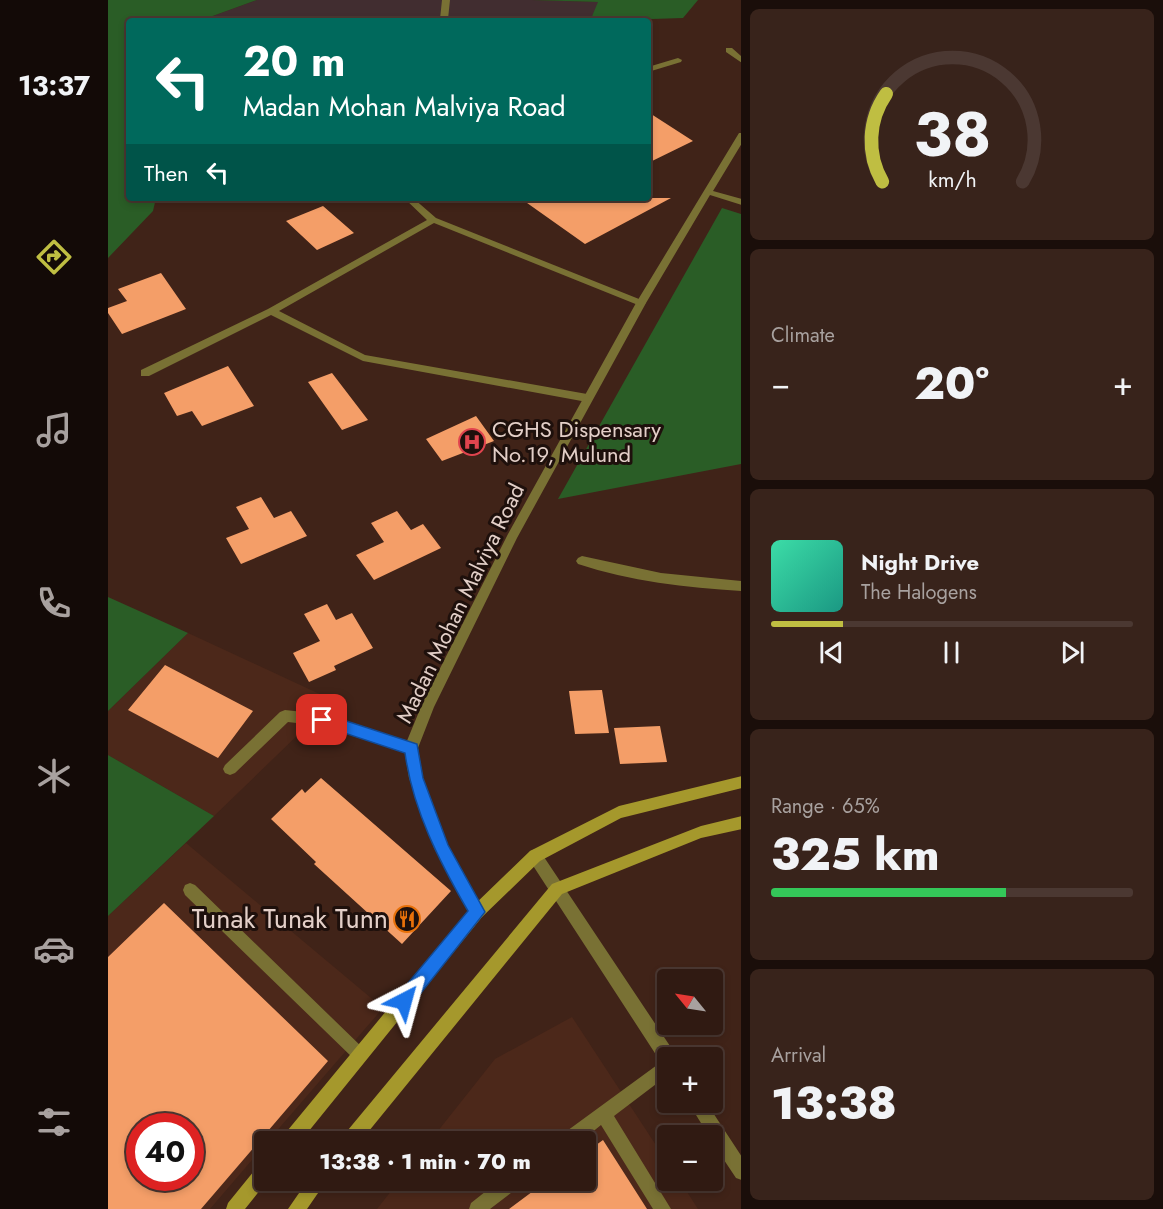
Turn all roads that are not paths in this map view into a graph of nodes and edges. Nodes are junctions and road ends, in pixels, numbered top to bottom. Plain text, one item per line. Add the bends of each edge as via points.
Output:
1 (447, 0) edge
2 (444, 18) edge
3 (729, 50) dead end
4 (678, 60) dead end
5 (741, 61) edge
6 (651, 69) edge
7 (741, 135) edge
8 (708, 192) junction
9 (411, 201) edge
10 (741, 202) edge
11 (433, 220) junction
12 (640, 303) junction
13 (271, 311) junction
14 (145, 373) dead end
15 (587, 398) junction
16 (582, 561) dead end
17 (741, 586) edge
18 (411, 748) junction
19 (230, 769) dead end
20 (741, 783) edge
21 (741, 822) edge
22 (535, 855) junction
23 (557, 889) junction
24 (190, 890) dead end
25 (477, 912) junction
26 (661, 1047) edge
27 (360, 1055) junction
28 (657, 1073) edge
29 (603, 1113) junction
30 (703, 1113) edge
31 (298, 1131) edge
32 (358, 1131) edge
33 (580, 1131) edge
34 (741, 1172) edge
35 (254, 1184) edge
36 (310, 1191) edge
37 (500, 1191) edge
38 (234, 1209) edge
39 (296, 1209) edge
40 (477, 1209) edge
41 (663, 1209) edge

1 - 2 street
3 - 5 street
4 - 6 street
7 - 8 street, Madan Mohan Malviya Road
8 - 10 street
8 - 12 street, Madan Mohan Malviya Road
9 - 11 street
11 - 12 street
11 - 13 street
12 - 15 street, Madan Mohan Malviya Road
13 - 14 street
13 - 15 street via 363,358
15 - 18 street, Madan Mohan Malviya Road via 512,537
16 - 17 street via 694,585
18 - 19 street via 322,720 285,716
18 - 25 street, Madan Mohan Malviya Road via 416,778 441,848
20 - 22 street via 619,812
21 - 23 street via 701,832
22 - 23 street
22 - 25 street
23 - 26 street
23 - 32 street
24 - 27 street
25 - 27 street
27 - 31 street
28 - 29 street
29 - 33 street
29 - 41 street
30 - 34 street
35 - 38 street
36 - 39 street
37 - 40 street

